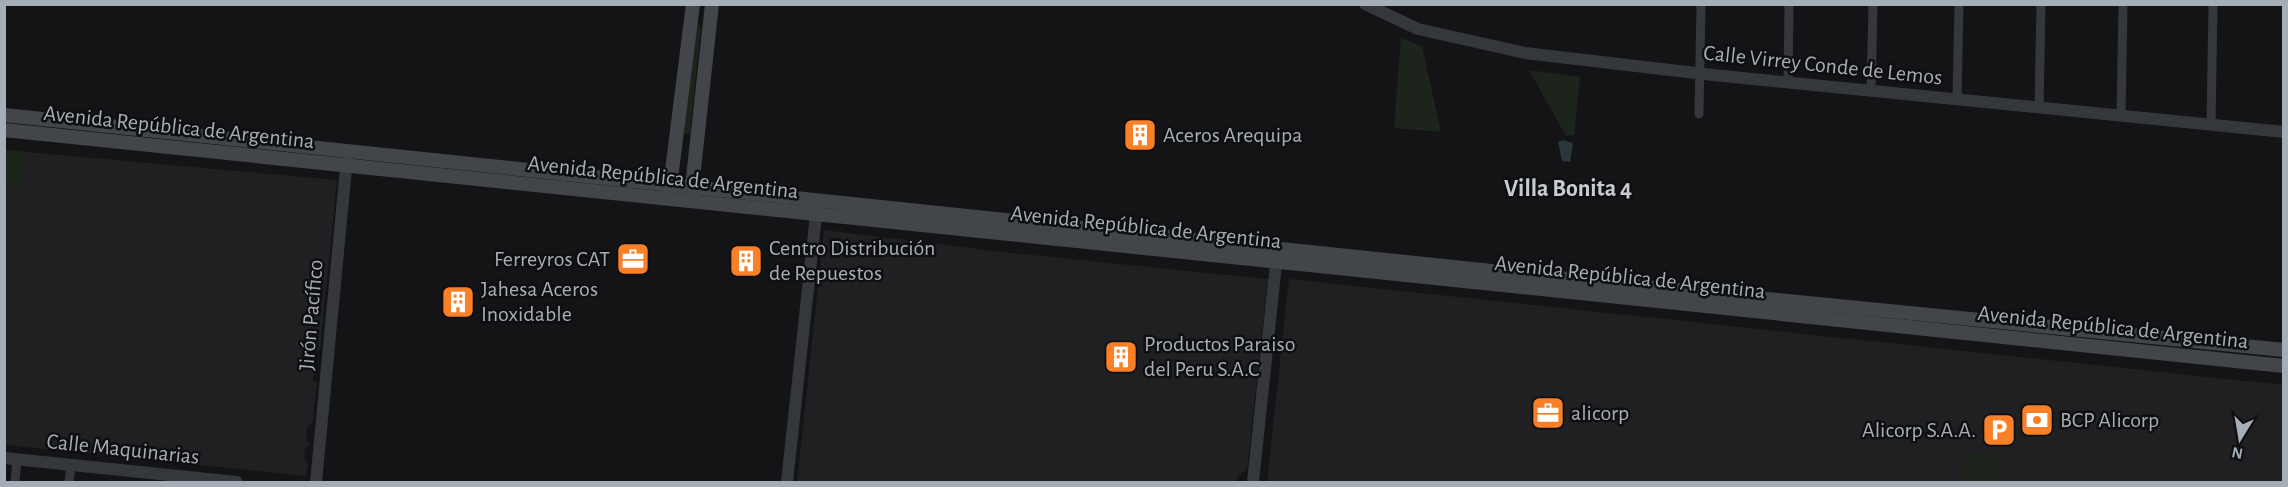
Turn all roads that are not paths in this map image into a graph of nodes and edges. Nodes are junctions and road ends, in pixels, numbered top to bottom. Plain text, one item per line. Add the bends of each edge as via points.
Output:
1 (693, 4) edge
2 (712, 4) edge
3 (1365, 4) edge
4 (1701, 4) edge
5 (1789, 4) edge
6 (1873, 4) edge
7 (1959, 4) edge
8 (2040, 4) edge
9 (2123, 4) edge
10 (2213, 4) edge
11 (1700, 74) junction
12 (1788, 82) junction
13 (1871, 91) junction
14 (1957, 99) junction
15 (2039, 108) junction
16 (1699, 114) dead end
17 (4, 115) edge
18 (2121, 116) junction
19 (93, 124) junction
20 (2211, 125) junction
21 (4, 130) edge
22 (2283, 132) edge
23 (675, 136) junction
24 (89, 139) junction
25 (697, 139) junction
26 (347, 158) junction
27 (669, 192) junction
28 (691, 194) junction
29 (817, 207) junction
30 (1277, 255) junction
31 (1999, 330) junction
32 (2283, 350) edge
33 (2283, 366) edge
34 (11, 459) edge
35 (70, 465) junction
36 (128, 477) edge
37 (184, 480) edge
38 (15, 483) edge
39 (69, 483) edge
40 (237, 483) edge
41 (316, 483) edge
42 (787, 483) edge
43 (1252, 483) edge

1 - 23 main road
2 - 25 main road
3 - 11 street, Calle Virrey Conde de Lemos via 1418,29 1474,43
4 - 11 street
5 - 12 street
6 - 13 street
7 - 14 street
8 - 15 street
9 - 18 street
10 - 20 street
11 - 12 street, Calle Virrey Conde de Lemos
11 - 16 street
12 - 13 street, Calle Virrey Conde de Lemos
13 - 14 street, Calle Virrey Conde de Lemos
14 - 15 street, Calle Virrey Conde de Lemos
15 - 18 street, Calle Virrey Conde de Lemos
17 - 19 main road, Avenida República de Argentina
18 - 20 street, Calle Virrey Conde de Lemos
19 - 24 main road
19 - 26 main road, Avenida República de Argentina
20 - 22 street, Calle Virrey Conde de Lemos
21 - 24 main road, Avenida República de Argentina
23 - 25 main road
23 - 27 main road
24 - 26 main road, Avenida República de Argentina
25 - 28 main road
26 - 27 main road, Avenida República de Argentina
26 - 41 street, Jirón Pacífico
27 - 28 main road, Avenida República de Argentina
28 - 29 main road, Avenida República de Argentina
29 - 30 main road, Avenida República de Argentina
29 - 42 street
30 - 31 main road, Avenida República de Argentina
30 - 43 street
31 - 32 main road, Avenida República de Argentina
31 - 33 main road, Avenida República de Argentina
34 - 35 street, Calle Maquinarias
34 - 38 street
35 - 36 street, Calle Maquinarias
35 - 39 street
36 - 37 street, Calle Maquinarias
37 - 40 street, Calle Maquinarias

